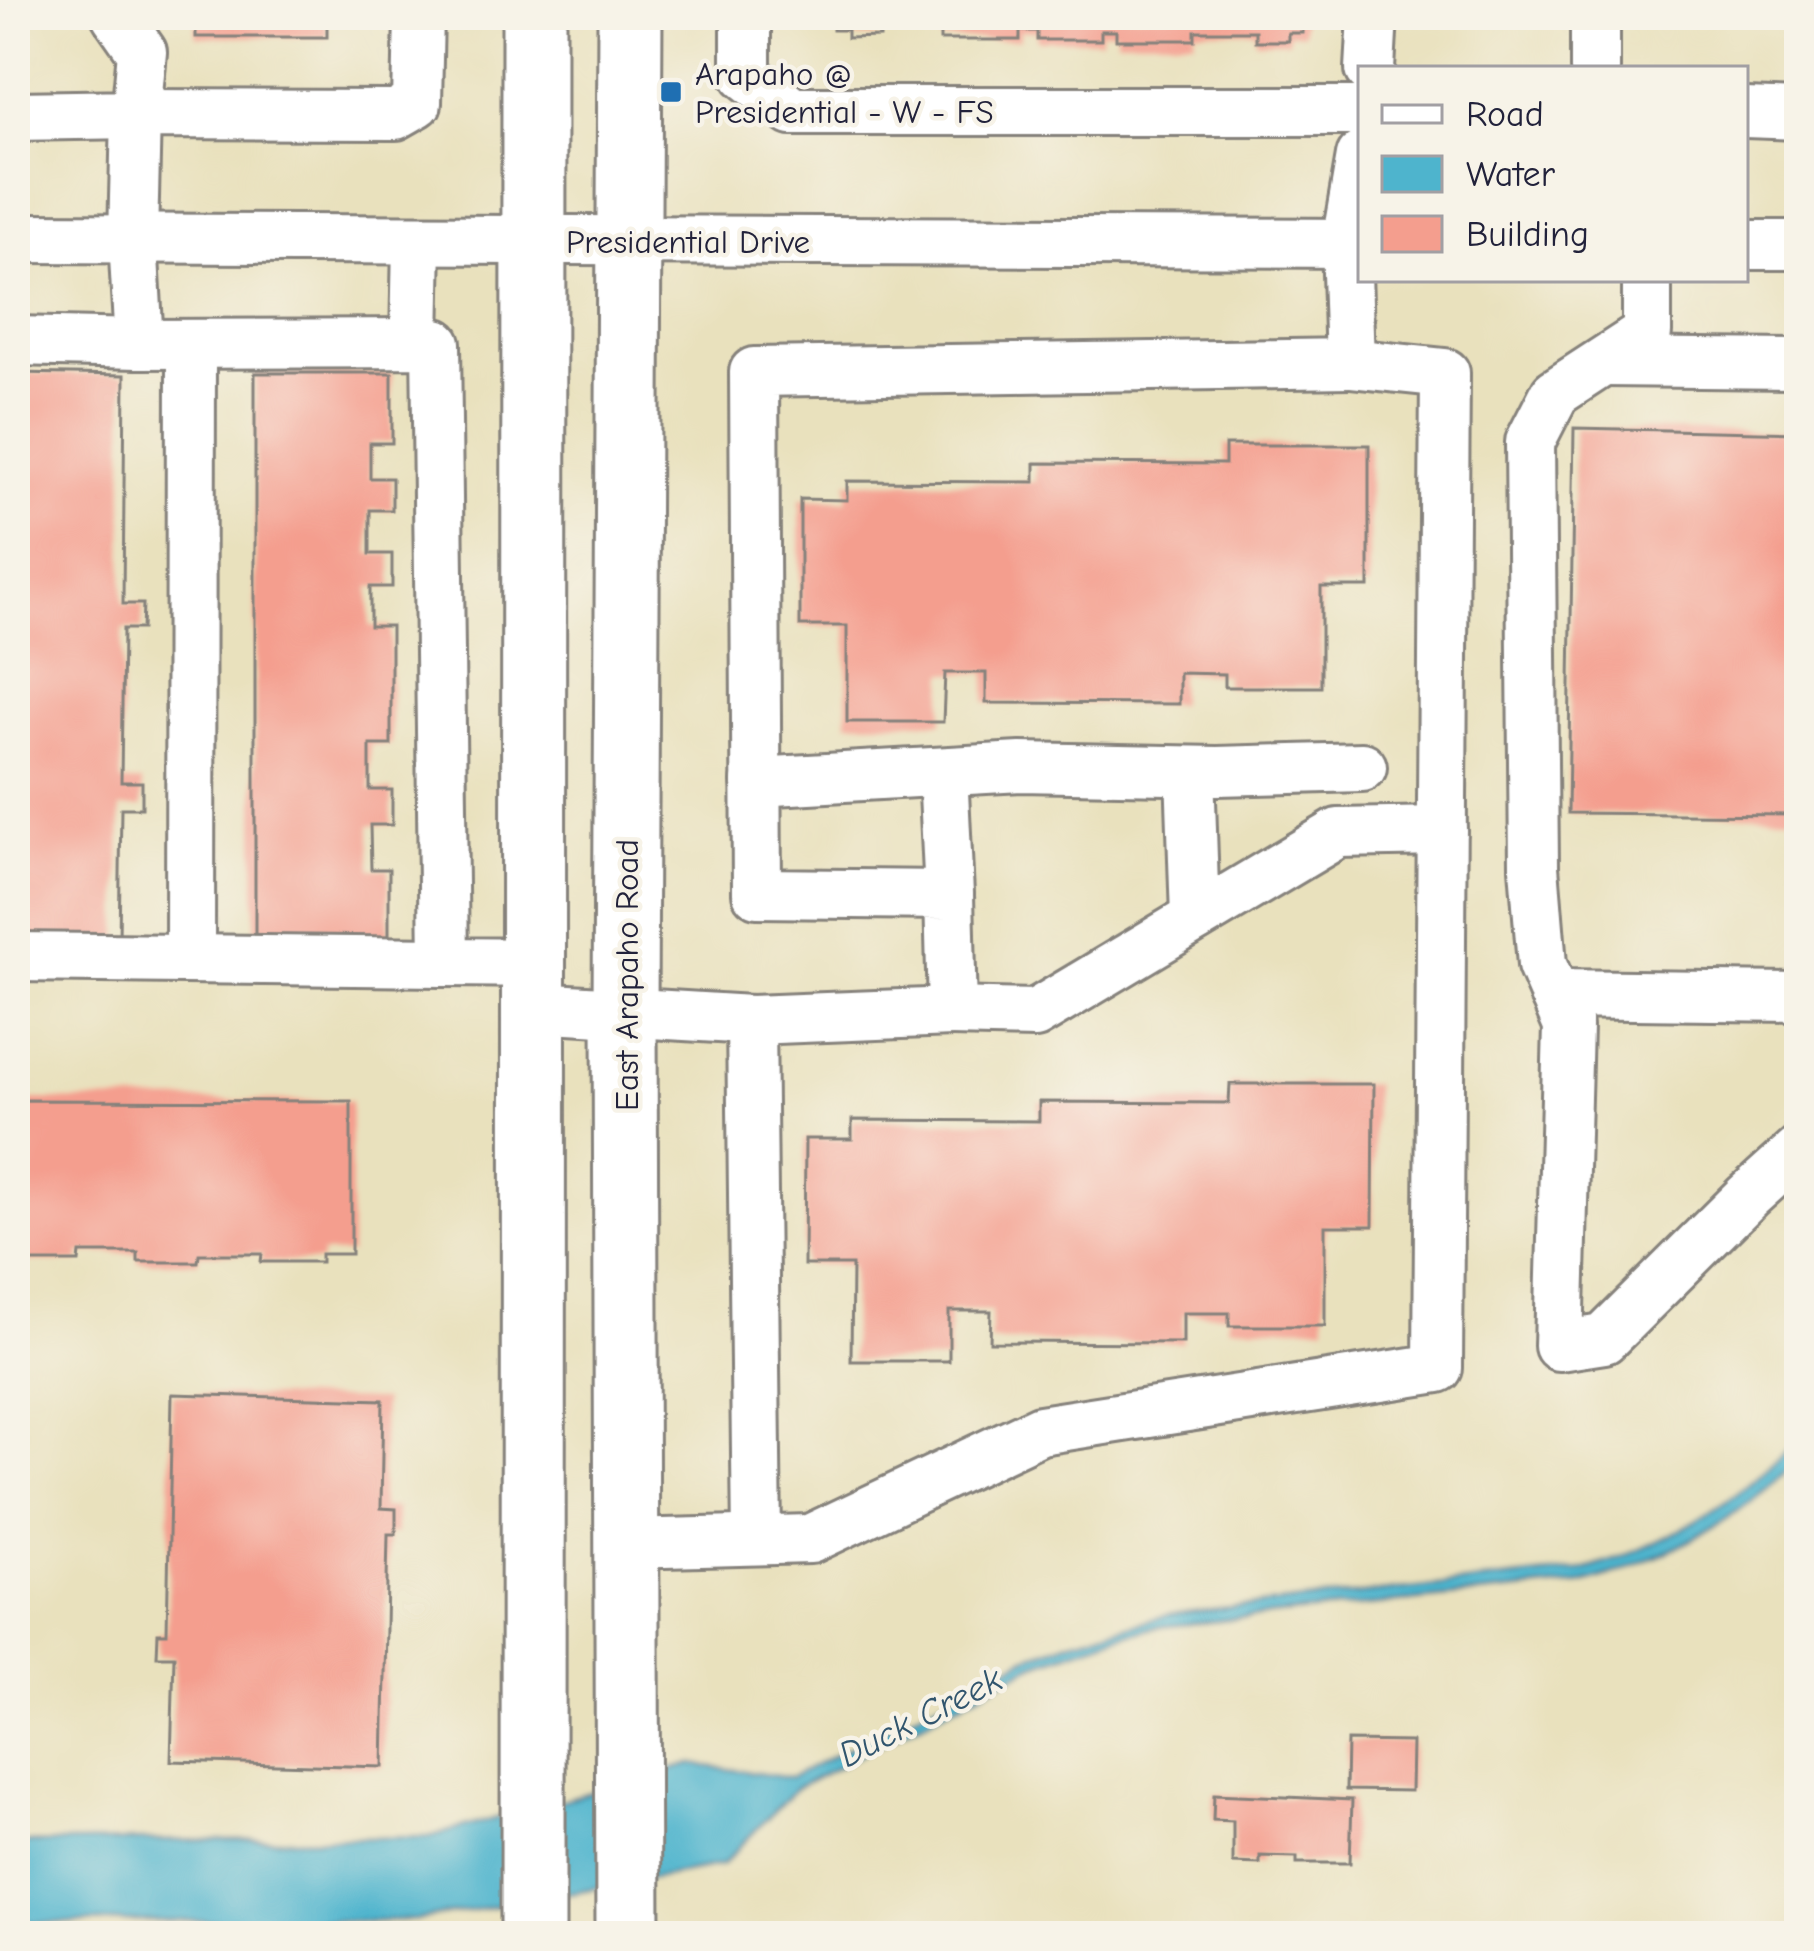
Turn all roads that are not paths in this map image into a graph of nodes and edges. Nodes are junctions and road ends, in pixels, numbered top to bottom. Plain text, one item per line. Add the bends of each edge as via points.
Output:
1 (116, 15) edge
2 (418, 15) edge
3 (534, 15) edge
4 (630, 15) edge
5 (746, 15) edge
6 (1373, 15) edge
7 (1595, 15) edge
8 (1370, 66) edge
9 (1595, 66) edge
10 (1358, 111) edge
11 (1748, 113) edge
12 (136, 114) junction
13 (1799, 115) edge
14 (15, 116) edge
15 (1358, 193) edge
16 (15, 238) edge
17 (133, 239) junction
18 (631, 239) junction
19 (417, 241) junction
20 (534, 242) junction
21 (1354, 243) edge
22 (1748, 245) edge
23 (1799, 245) edge
24 (1647, 282) edge
25 (15, 341) edge
26 (415, 343) junction
27 (139, 344) junction
28 (191, 344) junction
29 (1605, 362) junction
30 (1350, 363) junction
31 (1799, 364) edge
32 (1362, 766) dead end
33 (1190, 771) junction
34 (943, 772) junction
35 (756, 782) junction
36 (1442, 832) junction
37 (949, 895) junction
38 (1196, 918) junction
39 (15, 958) edge
40 (190, 959) junction
41 (444, 962) junction
42 (536, 985) junction
43 (1554, 994) junction
44 (1799, 997) edge
45 (626, 1010) junction
46 (952, 1012) junction
47 (751, 1021) junction
48 (1799, 1150) edge
49 (758, 1540) junction
50 (626, 1544) junction
51 (533, 1936) edge
52 (628, 1936) edge

1 - 12 street via 142,52
2 - 12 street via 417,103 396,115
3 - 20 main road
4 - 18 main road, East Arapaho Road
5 - 10 street via 746,76 793,111
6 - 8 street
7 - 9 street
11 - 13 street
12 - 14 street
12 - 17 street
15 - 21 street
16 - 17 street, Presidential Drive
17 - 19 street, Presidential Drive
17 - 27 street
18 - 20 street, Presidential Drive
18 - 21 street, Presidential Drive
18 - 45 main road, East Arapaho Road
19 - 20 street, Presidential Drive
19 - 26 street
20 - 42 main road
21 - 30 street
22 - 23 street
24 - 29 street via 1647,334
25 - 27 street
26 - 28 street
26 - 41 street via 436,343
27 - 28 street
28 - 40 street
29 - 31 street
29 - 43 street via 1555,393 1530,442 1534,867 1542,965
30 - 35 street via 754,372
30 - 36 street via 1445,374
32 - 33 street
33 - 34 street
33 - 38 street
34 - 35 street
34 - 37 street
35 - 37 street via 757,893
36 - 38 street via 1338,832
36 - 49 street via 1438,1368 1040,1430 810,1539
37 - 46 street
38 - 46 street via 1035,1013
39 - 40 street
40 - 41 street
41 - 42 street
42 - 45 street
42 - 51 main road
43 - 44 street
43 - 48 street via 1568,1026 1558,1346 1604,1339
45 - 47 street
45 - 50 main road, East Arapaho Road
46 - 47 street
47 - 49 street
49 - 50 street
50 - 52 main road, East Arapaho Road

